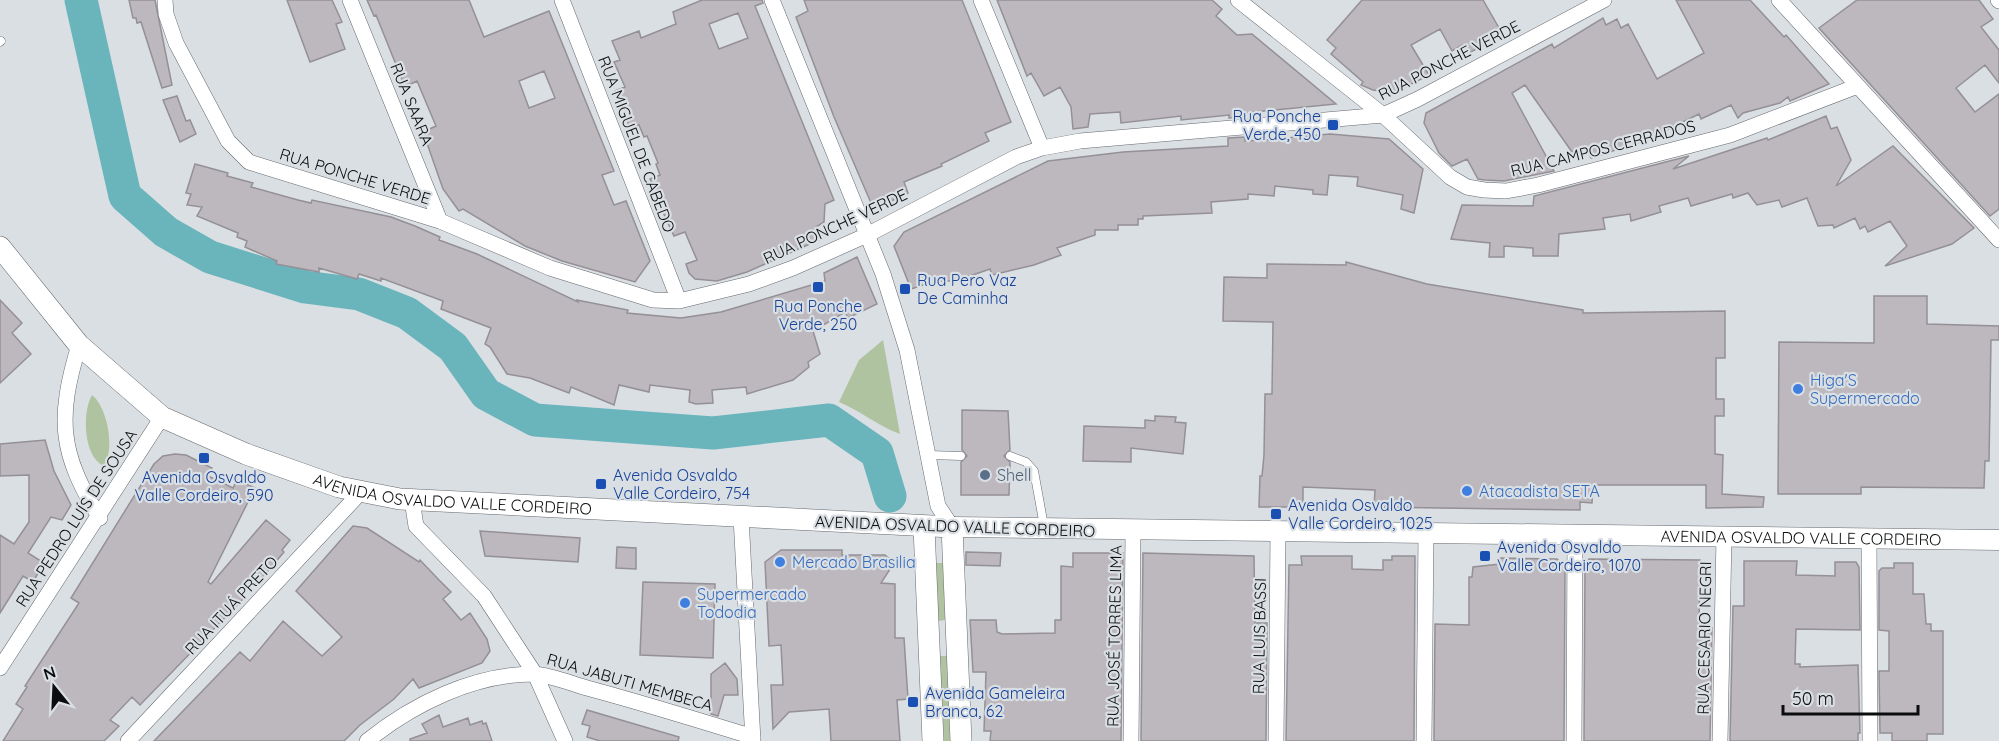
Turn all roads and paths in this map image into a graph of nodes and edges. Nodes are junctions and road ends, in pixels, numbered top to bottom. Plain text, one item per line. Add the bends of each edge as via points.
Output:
1 (165, 0) edge
2 (350, 0) edge
3 (562, 0) edge
4 (772, 0) edge
5 (981, 0) edge
6 (1238, 0) edge
7 (1576, 0) edge
8 (1604, 0) edge
9 (1779, 0) edge
10 (1572, 18) junction
11 (1855, 87) junction
12 (1383, 115) junction
13 (1042, 148) junction
14 (440, 221) junction
15 (867, 235) junction
16 (1999, 240) edge
17 (0, 247) edge
18 (679, 301) junction
19 (79, 345) junction
20 (162, 417) junction
21 (929, 455) junction
22 (961, 456) dead end
23 (1010, 456) dead end
24 (360, 492) junction
25 (412, 500) junction
26 (938, 506) junction
27 (741, 517) junction
28 (99, 518) junction
29 (924, 527) junction
30 (952, 527) junction
31 (1045, 529) junction
32 (1133, 531) junction
33 (1278, 532) junction
34 (1426, 533) junction
35 (1575, 535) junction
36 (1724, 536) junction
37 (1869, 538) junction
38 (1999, 540) edge
39 (928, 632) junction
40 (956, 633) junction
41 (0, 668) edge
42 (535, 674) junction
43 (753, 739) edge
44 (128, 741) edge
45 (367, 741) edge
46 (565, 741) edge
47 (933, 741) edge
48 (961, 741) edge
49 (1131, 741) edge
50 (1276, 741) edge
51 (1424, 741) edge
52 (1574, 741) edge
53 (1720, 741) edge
54 (1870, 741) edge

1 - 14 street, RUA PONCHE VERDE via 176,43 228,141 249,162
2 - 14 street, RUA SAARA
3 - 18 street, RUA MIGUEL DE CABEDO
4 - 15 street
5 - 13 street
6 - 12 street, RUA CAMPOS CERRADOS
7 - 10 street
8 - 10 street, RUA PONCHE VERDE
9 - 11 street
10 - 12 street, RUA PONCHE VERDE
11 - 12 street, RUA CAMPOS CERRADOS via 1730,135 1506,191 1467,187 1450,177
11 - 16 street
12 - 13 street, RUA PONCHE VERDE via 1080,141
13 - 15 street, RUA PONCHE VERDE via 996,166
14 - 18 street, RUA PONCHE VERDE via 550,268 653,300
15 - 18 street, RUA PONCHE VERDE via 749,284
15 - 21 street via 907,350
17 - 19 main road, AVENIDA OSVALDO VALLE CORDEIRO
19 - 20 main road, AVENIDA OSVALDO VALLE CORDEIRO
19 - 28 street via 64,401 66,441 80,487
20 - 24 main road, AVENIDA OSVALDO VALLE CORDEIRO via 246,454
20 - 28 street, RUA PEDRO LUÍS DE SOUSA
21 - 22 lane
21 - 26 street
23 - 31 lane via 1026,462 1034,471
24 - 25 main road, AVENIDA OSVALDO VALLE CORDEIRO
24 - 44 street, RUA ITUÁ PRETO
25 - 27 main road, AVENIDA OSVALDO VALLE CORDEIRO
25 - 42 street via 416,526 484,596
26 - 29 street
26 - 30 street
27 - 29 main road, AVENIDA OSVALDO VALLE CORDEIRO
27 - 43 street
28 - 41 street, RUA PEDRO LUÍS DE SOUSA
29 - 30 main road, AVENIDA OSVALDO VALLE CORDEIRO
29 - 39 main road
30 - 31 street, AVENIDA OSVALDO VALLE CORDEIRO
30 - 40 main road
31 - 32 street, AVENIDA OSVALDO VALLE CORDEIRO
32 - 33 street, AVENIDA OSVALDO VALLE CORDEIRO
32 - 49 street, RUA JOSÉ TORRES LIMA
33 - 34 street, AVENIDA OSVALDO VALLE CORDEIRO
33 - 50 street, RUA LUIS BASSI
34 - 35 street, AVENIDA OSVALDO VALLE CORDEIRO
34 - 51 street
35 - 36 street, AVENIDA OSVALDO VALLE CORDEIRO
35 - 52 street
36 - 37 street, AVENIDA OSVALDO VALLE CORDEIRO
36 - 53 street, RUA CESARIO NEGRI
37 - 38 street, AVENIDA OSVALDO VALLE CORDEIRO
37 - 54 street
39 - 40 main road
39 - 47 main road
40 - 48 main road
42 - 43 street, RUA JABUTI MEMBECA via 645,703
42 - 45 street, RUA JABUTI MEMBECA via 490,679 444,695 413,708
42 - 46 street

